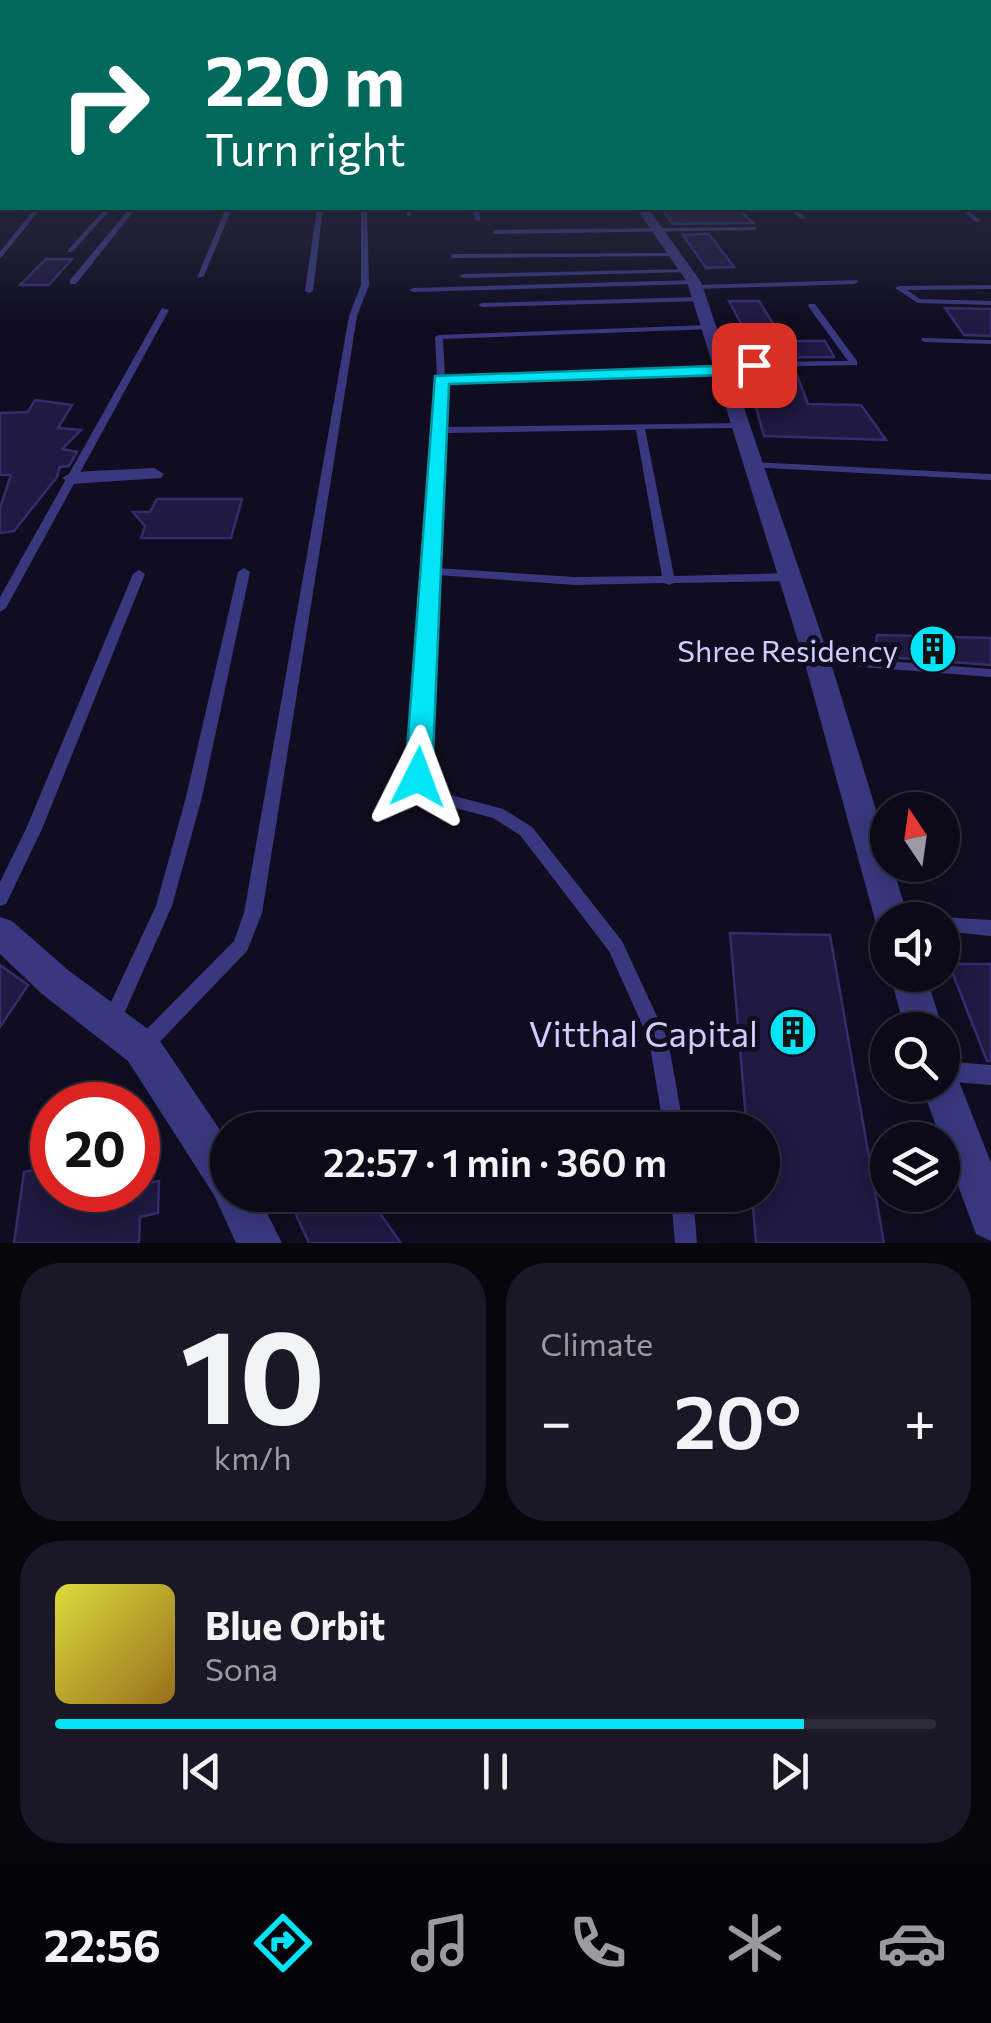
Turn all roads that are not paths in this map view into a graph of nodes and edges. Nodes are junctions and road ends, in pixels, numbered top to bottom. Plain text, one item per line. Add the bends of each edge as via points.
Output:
1 (36, 210) edge
2 (107, 210) edge
3 (132, 210) edge
4 (227, 210) edge
5 (320, 210) edge
6 (364, 210) edge
7 (476, 210) edge
8 (643, 210) edge
9 (793, 210) edge
10 (964, 210) edge
11 (803, 218) dead end
12 (478, 220) dead end
13 (978, 221) dead end
14 (755, 228) dead end
15 (659, 231) junction
16 (496, 232) dead end
17 (70, 252) dead end
18 (0, 256) edge
19 (453, 256) dead end
20 (200, 276) dead end
21 (463, 276) dead end
22 (691, 279) junction
23 (74, 282) dead end
24 (854, 282) dead end
25 (991, 287) edge
26 (309, 290) dead end
27 (413, 290) dead end
28 (991, 303) edge
29 (482, 306) dead end
30 (812, 306) dead end
31 (166, 310) dead end
32 (709, 327) junction
33 (925, 340) dead end
34 (991, 342) edge
35 (722, 368) junction
36 (441, 379) junction
37 (740, 425) junction
38 (640, 426) junction
39 (439, 430) junction
40 (753, 465) junction
41 (154, 474) dead end
42 (991, 477) edge
43 (72, 478) junction
44 (428, 571) junction
45 (244, 572) dead end
46 (138, 574) dead end
47 (790, 578) junction
48 (670, 582) junction
49 (0, 608) edge
50 (816, 660) junction
51 (991, 673) edge
52 (0, 899) edge
53 (888, 902) edge
54 (960, 925) edge
55 (991, 928) edge
56 (0, 932) edge
57 (110, 1024) junction
58 (142, 1048) junction
59 (960, 1072) edge
60 (991, 1075) edge
61 (947, 1102) edge
62 (671, 1112) edge
63 (210, 1152) edge
64 (244, 1212) edge
65 (683, 1212) edge
66 (991, 1219) edge
67 (260, 1243) edge
68 (686, 1243) edge

1 - 18 lane
2 - 17 lane
3 - 23 lane
4 - 20 lane
5 - 26 lane
6 - 58 lane via 365,285 353,316 253,913 241,946
7 - 12 lane
8 - 15 street
9 - 11 lane
10 - 13 lane
14 - 15 lane
15 - 16 lane
15 - 22 street
19 - 22 lane
21 - 22 lane
22 - 24 lane
22 - 27 lane
22 - 29 lane
22 - 32 street
25 - 28 lane via 899,288 918,301
30 - 35 lane via 854,363
31 - 43 lane
32 - 35 street
32 - 36 lane via 444,334 438,342
33 - 34 lane
35 - 36 lane
35 - 37 street
36 - 39 lane
37 - 38 lane
37 - 40 street
38 - 39 lane
38 - 48 lane
39 - 44 lane
40 - 42 lane
40 - 47 street
41 - 43 street
43 - 49 lane
44 - 48 lane
44 - 62 lane via 422,788 498,813 526,831 616,946 658,1040
45 - 57 lane via 164,906
46 - 52 lane
47 - 48 lane
47 - 50 street
50 - 51 lane
50 - 53 street
54 - 55 lane
56 - 57 street
57 - 58 street
58 - 63 street
59 - 60 lane
61 - 66 street
64 - 67 street
65 - 68 lane

